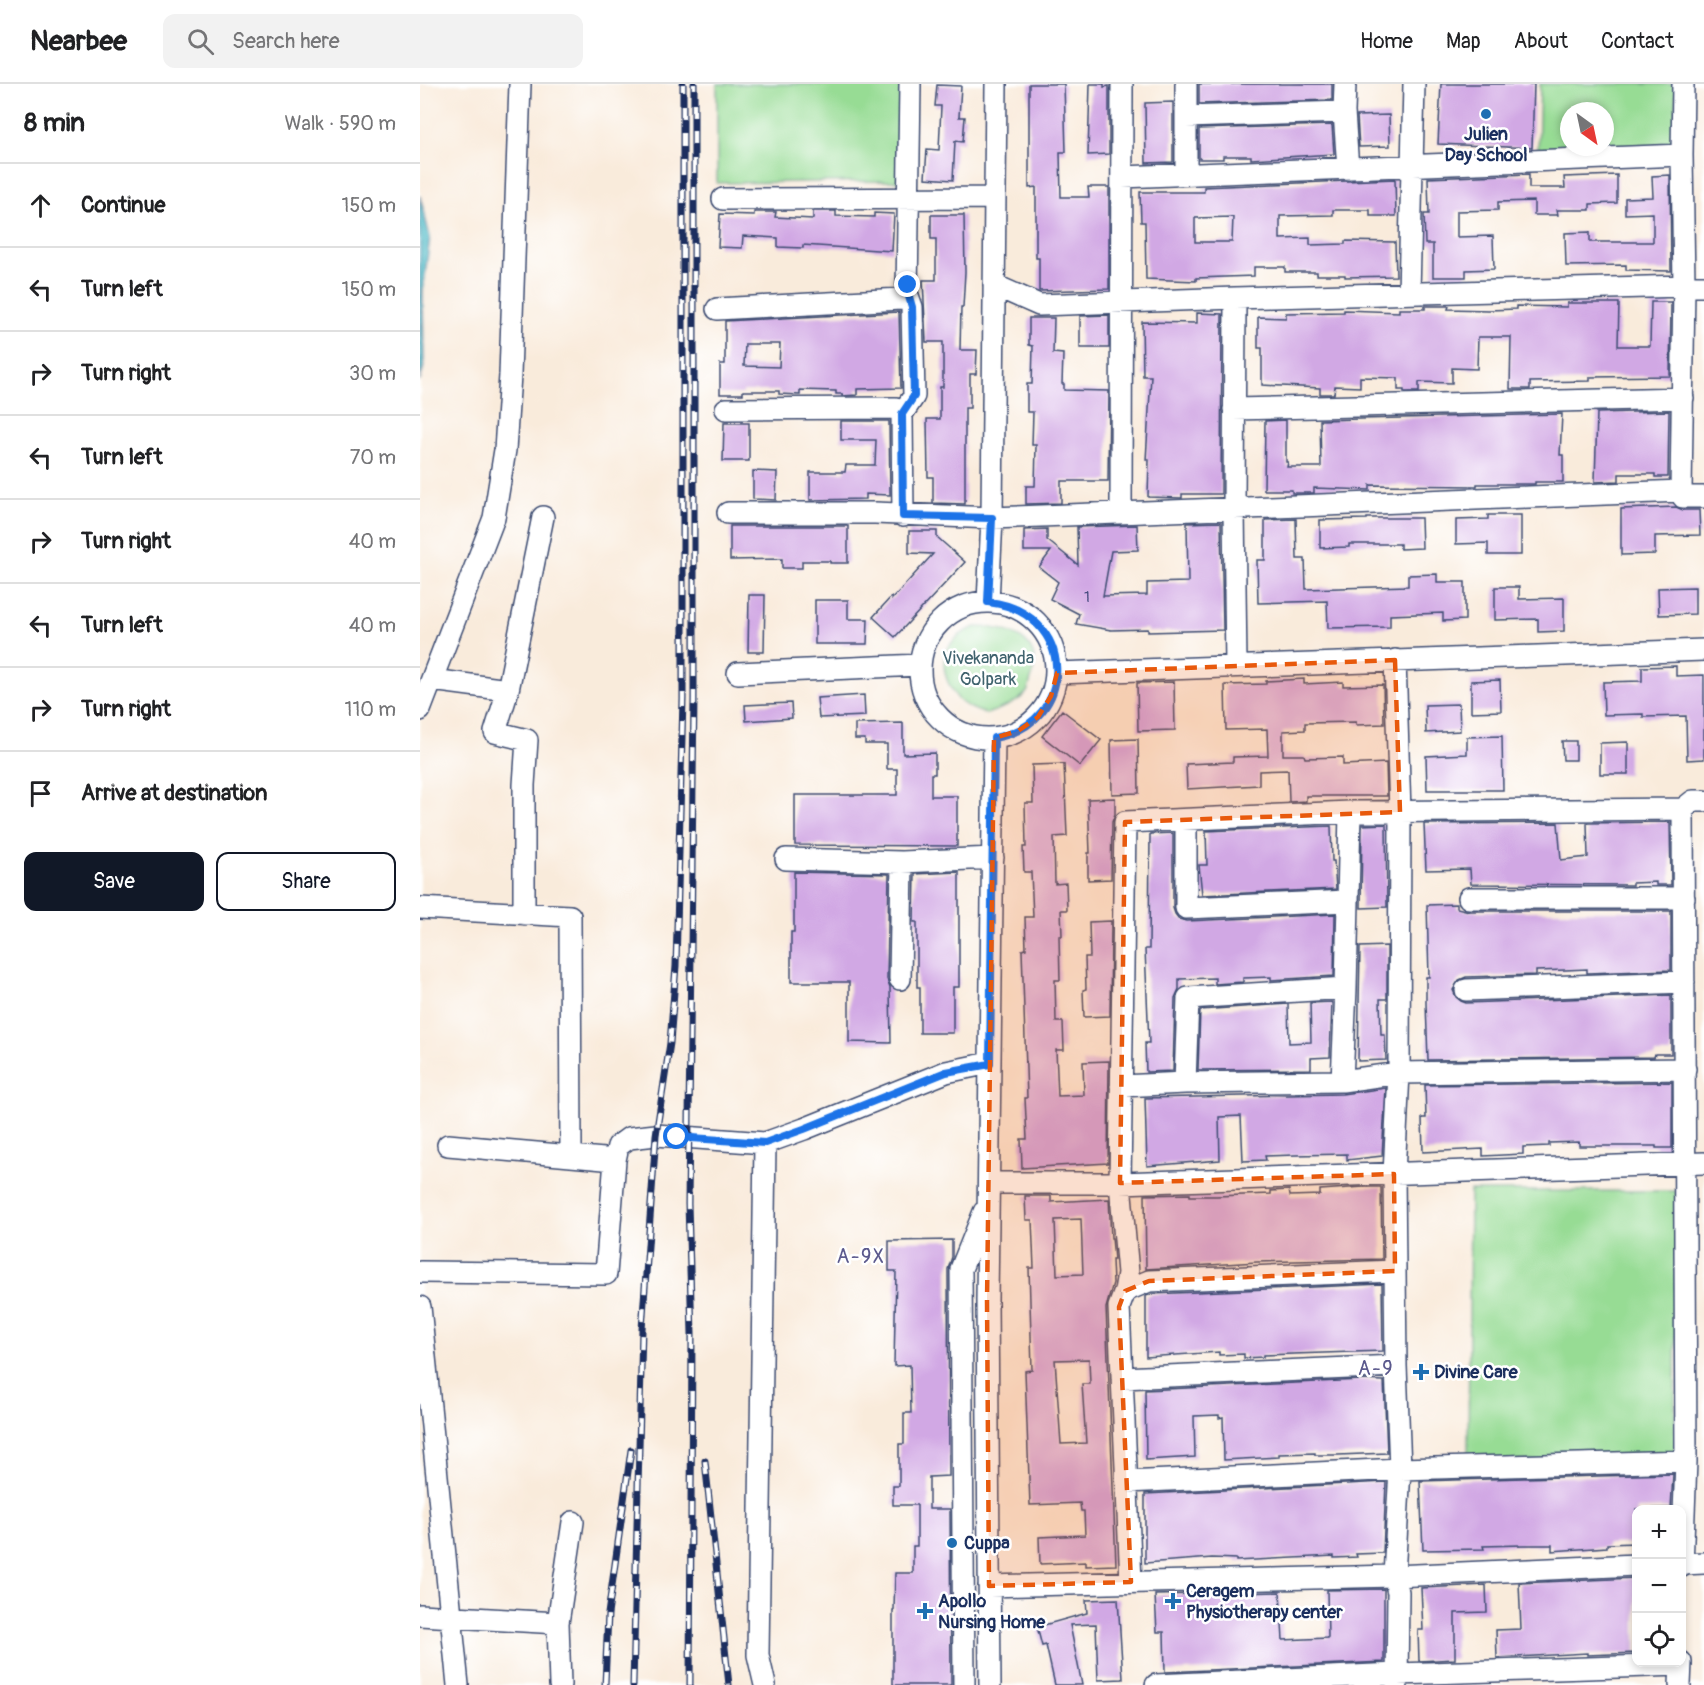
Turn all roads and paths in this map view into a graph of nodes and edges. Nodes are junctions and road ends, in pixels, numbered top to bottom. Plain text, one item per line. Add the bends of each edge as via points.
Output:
1 (520, 84) edge
2 (910, 84) edge
3 (996, 84) edge
4 (1122, 84) edge
5 (1186, 84) edge
6 (1345, 84) edge
7 (1414, 84) edge
8 (1683, 84) edge
9 (1344, 112) junction
10 (1186, 117) junction
11 (1682, 155) junction
12 (1412, 166) junction
13 (1348, 169) junction
14 (1186, 174) junction
15 (1122, 177) junction
16 (995, 198) junction
17 (723, 199) dead end
18 (910, 199) junction
19 (994, 285) junction
20 (1694, 286) edge
21 (908, 293) junction
22 (1409, 293) junction
23 (1234, 298) junction
24 (1121, 303) junction
25 (717, 309) dead end
26 (1683, 398) junction
27 (1234, 409) junction
28 (726, 410) dead end
29 (902, 414) junction
30 (1682, 491) junction
31 (1704, 497) edge
32 (1234, 509) junction
33 (728, 513) dead end
34 (1121, 513) junction
35 (903, 516) junction
36 (543, 517) dead end
37 (992, 518) junction
38 (988, 602) junction
39 (1704, 650) edge
40 (1395, 660) junction
41 (920, 665) junction
42 (1236, 666) junction
43 (738, 673) dead end
44 (1057, 673) junction
45 (432, 680) junction
46 (508, 690) junction
47 (420, 711) edge
48 (994, 738) junction
49 (1704, 801) edge
50 (1683, 809) junction
51 (1350, 812) junction
52 (1400, 812) junction
53 (1186, 820) junction
54 (993, 858) junction
55 (786, 859) dead end
56 (902, 862) junction
57 (1468, 898) dead end
58 (1684, 898) junction
59 (1348, 902) junction
60 (420, 908) edge
61 (524, 914) junction
62 (900, 979) dead end
63 (1684, 982) junction
64 (1346, 988) junction
65 (1467, 990) dead end
66 (990, 1064) junction
67 (1685, 1069) junction
68 (1399, 1072) junction
69 (1342, 1081) junction
70 (1185, 1083) junction
71 (1121, 1086) junction
72 (765, 1143) junction
73 (448, 1145) dead end
74 (571, 1156) junction
75 (615, 1160) junction
76 (1695, 1164) edge
77 (1394, 1174) junction
78 (1120, 1183) junction
79 (989, 1192) junction
80 (1395, 1271) junction
81 (420, 1272) edge
82 (1125, 1291) junction
83 (420, 1307) edge
84 (1396, 1366) junction
85 (1122, 1377) junction
86 (1686, 1461) junction
87 (1400, 1470) junction
88 (1126, 1482) junction
89 (573, 1522) dead end
90 (1682, 1559) edge
91 (1704, 1563) edge
92 (1632, 1565) edge
93 (1686, 1565) edge
94 (1394, 1576) junction
95 (1131, 1582) junction
96 (989, 1586) junction
97 (420, 1615) edge
98 (452, 1617) junction
99 (558, 1623) junction
100 (990, 1652) junction
101 (1681, 1671) edge
102 (1397, 1680) edge
103 (458, 1685) edge
104 (560, 1685) edge
105 (765, 1685) edge
106 (964, 1685) edge
107 (990, 1685) edge
108 (1005, 1685) edge
109 (1156, 1685) edge

1 - 45 street via 505,450 494,518
2 - 18 street
3 - 16 street
4 - 15 street
5 - 10 street
6 - 9 street
7 - 12 street
8 - 11 street
9 - 10 street
9 - 13 street
10 - 14 street
11 - 12 street
11 - 20 street
12 - 13 street
12 - 22 street
13 - 14 street
14 - 15 street
15 - 24 street
16 - 18 street
16 - 19 street
17 - 18 street
18 - 21 street
19 - 24 street via 1038,305
19 - 37 street
20 - 22 street
20 - 26 street
21 - 25 street via 901,299
21 - 29 street via 912,307 914,396
22 - 23 street
23 - 24 street
23 - 27 street
24 - 34 street
26 - 27 street
26 - 30 street
27 - 32 street
28 - 29 street via 896,408
29 - 35 street
30 - 31 street via 1683,497
30 - 32 street
32 - 34 street
32 - 42 street
33 - 35 street
34 - 37 street
35 - 37 street
36 - 46 street
37 - 38 street
38 - 41 street via 963,607 942,620 927,641
38 - 44 street via 1015,607 1037,623 1052,646
39 - 40 street
40 - 42 street
40 - 52 street
41 - 43 street
41 - 48 street via 923,691 945,723 968,735
42 - 44 street
44 - 48 street via 1051,696 1038,717 1018,731
45 - 46 street
45 - 47 street
46 - 61 street via 495,732 527,740
48 - 54 street
49 - 50 street via 1693,801
50 - 52 street
50 - 58 street
51 - 52 street
51 - 53 street
51 - 59 street
52 - 68 street
53 - 59 street via 1186,908
53 - 71 street via 1125,822
54 - 56 street
54 - 66 street
55 - 56 street
56 - 62 street
57 - 58 street
58 - 63 street
59 - 64 street
60 - 61 street
61 - 74 street via 570,916
63 - 65 street
63 - 67 street
64 - 69 street
64 - 70 street via 1188,998
66 - 72 street via 946,1072
66 - 79 street
67 - 68 street
67 - 76 street
68 - 69 street
68 - 77 street
69 - 70 street
70 - 71 street
71 - 78 street
72 - 75 street via 656,1135 629,1137 618,1146
72 - 105 street via 758,1655
73 - 74 street
74 - 75 street
75 - 81 street via 606,1274
76 - 77 street
76 - 86 street
77 - 78 street
77 - 80 street
78 - 79 street
78 - 82 street via 1128,1273
79 - 96 street
79 - 106 street via 961,1269
80 - 82 street via 1149,1281
80 - 84 street
82 - 85 street via 1119,1307
83 - 98 street
84 - 85 street
84 - 87 street
85 - 88 street
86 - 87 street
86 - 90 street
87 - 88 street
87 - 94 street
88 - 95 street
89 - 99 street
91 - 93 street
92 - 94 street
94 - 95 street
94 - 102 street via 1398,1592
95 - 96 street
96 - 100 street
97 - 98 street
98 - 99 street
98 - 103 street
99 - 104 street
100 - 107 street
100 - 108 street
101 - 102 street
102 - 109 street

